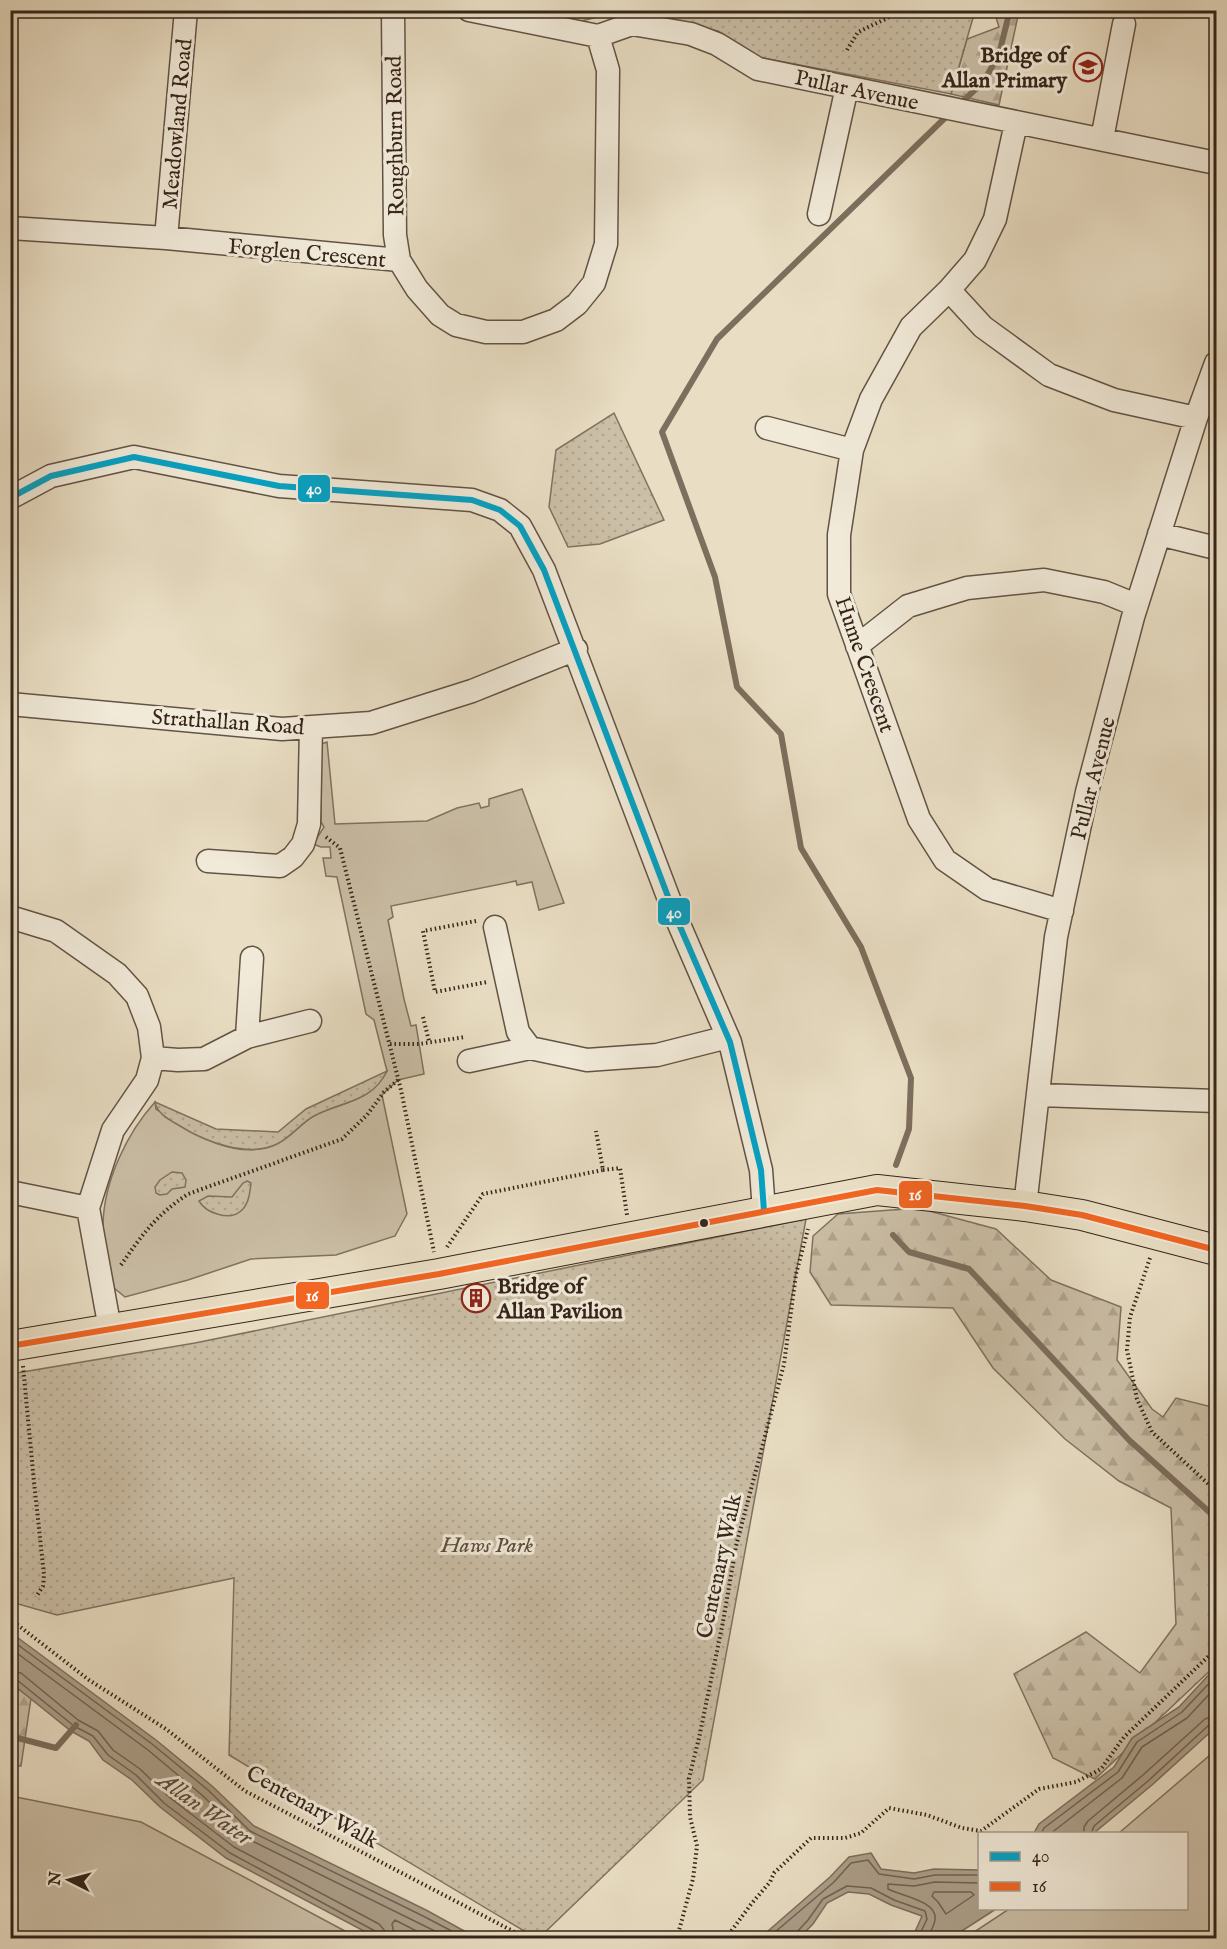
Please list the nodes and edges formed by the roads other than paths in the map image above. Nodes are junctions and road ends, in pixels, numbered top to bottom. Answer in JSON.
{"nodes":[{"id":1,"x":186,"y":10,"type":"edge"},
{"id":2,"x":393,"y":10,"type":"edge"},
{"id":3,"x":469,"y":10,"type":"edge"},
{"id":4,"x":1124,"y":24,"type":"dead end"},
{"id":5,"x":598,"y":36,"type":"junction"},
{"id":6,"x":847,"y":87,"type":"junction"},
{"id":7,"x":1016,"y":123,"type":"junction"},
{"id":8,"x":1102,"y":139,"type":"junction"},
{"id":9,"x":1216,"y":163,"type":"edge"},
{"id":10,"x":819,"y":214,"type":"dead end"},
{"id":11,"x":10,"y":228,"type":"edge"},
{"id":12,"x":166,"y":238,"type":"junction"},
{"id":13,"x":399,"y":260,"type":"junction"},
{"id":14,"x":949,"y":290,"type":"junction"},
{"id":15,"x":1216,"y":363,"type":"edge"},
{"id":16,"x":1196,"y":418,"type":"junction"},
{"id":17,"x":766,"y":429,"type":"dead end"},
{"id":18,"x":852,"y":450,"type":"junction"},
{"id":19,"x":10,"y":498,"type":"edge"},
{"id":20,"x":1159,"y":534,"type":"junction"},
{"id":21,"x":1216,"y":548,"type":"edge"},
{"id":22,"x":1136,"y":604,"type":"junction"},
{"id":23,"x":857,"y":646,"type":"junction"},
{"id":24,"x":576,"y":649,"type":"junction"},
{"id":25,"x":10,"y":704,"type":"edge"},
{"id":26,"x":311,"y":727,"type":"junction"},
{"id":27,"x":208,"y":861,"type":"dead end"},
{"id":28,"x":1062,"y":911,"type":"junction"},
{"id":29,"x":10,"y":917,"type":"edge"},
{"id":30,"x":490,"y":923,"type":"road end"},
{"id":31,"x":252,"y":958,"type":"dead end"},
{"id":32,"x":310,"y":1020,"type":"dead end"},
{"id":33,"x":247,"y":1037,"type":"junction"},
{"id":34,"x":728,"y":1037,"type":"junction"},
{"id":35,"x":530,"y":1048,"type":"junction"},
{"id":36,"x":153,"y":1058,"type":"junction"},
{"id":37,"x":469,"y":1061,"type":"dead end"},
{"id":38,"x":1039,"y":1095,"type":"junction"},
{"id":39,"x":1216,"y":1101,"type":"edge"},
{"id":40,"x":10,"y":1192,"type":"edge"},
{"id":41,"x":1025,"y":1206,"type":"junction"},
{"id":42,"x":88,"y":1208,"type":"junction"},
{"id":43,"x":764,"y":1211,"type":"junction"},
{"id":44,"x":1216,"y":1250,"type":"edge"},
{"id":45,"x":110,"y":1329,"type":"junction"},
{"id":46,"x":16,"y":1345,"type":"edge"}],
"edges":[{"from":1,"to":12,"type":"street","name":"Meadowland Road"},
{"from":2,"to":13,"type":"street","name":"Roughburn Road"},
{"from":3,"to":5,"type":"street","name":"Pullar Avenue"},
{"from":4,"to":8,"type":"street"},
{"from":5,"to":6,"type":"street","name":"Pullar Avenue"},
{"from":5,"to":13,"type":"street","name":"Forglen Crescent"},
{"from":6,"to":7,"type":"street","name":"Pullar Avenue"},
{"from":6,"to":10,"type":"street"},
{"from":7,"to":8,"type":"street","name":"Pullar Avenue"},
{"from":7,"to":14,"type":"street","name":"Hume Crescent"},
{"from":8,"to":9,"type":"street","name":"Pullar Avenue"},
{"from":11,"to":12,"type":"street","name":"Forglen Crescent"},
{"from":12,"to":13,"type":"street","name":"Forglen Crescent"},
{"from":14,"to":16,"type":"street"},
{"from":14,"to":18,"type":"street","name":"Hume Crescent"},
{"from":15,"to":16,"type":"street","name":"Pullar Avenue"},
{"from":16,"to":20,"type":"street","name":"Pullar Avenue"},
{"from":17,"to":18,"type":"street"},
{"from":18,"to":23,"type":"street","name":"Hume Crescent"},
{"from":19,"to":24,"type":"street"},
{"from":20,"to":21,"type":"street"},
{"from":20,"to":22,"type":"street","name":"Pullar Avenue"},
{"from":22,"to":23,"type":"street"},
{"from":22,"to":28,"type":"street","name":"Pullar Avenue"},
{"from":23,"to":28,"type":"street","name":"Hume Crescent"},
{"from":24,"to":26,"type":"street","name":"Strathallan Road"},
{"from":24,"to":34,"type":"street"},
{"from":25,"to":26,"type":"street","name":"Strathallan Road"},
{"from":26,"to":27,"type":"street"},
{"from":28,"to":38,"type":"street","name":"Pullar Avenue"},
{"from":29,"to":36,"type":"street"},
{"from":30,"to":35,"type":"street"},
{"from":31,"to":33,"type":"street"},
{"from":32,"to":33,"type":"street"},
{"from":33,"to":36,"type":"street"},
{"from":34,"to":35,"type":"street"},
{"from":34,"to":43,"type":"street"},
{"from":35,"to":37,"type":"street"},
{"from":36,"to":42,"type":"street"},
{"from":38,"to":39,"type":"street"},
{"from":38,"to":41,"type":"street","name":"Pullar Avenue"},
{"from":40,"to":42,"type":"street"},
{"from":41,"to":43,"type":"main road"},
{"from":41,"to":44,"type":"main road"},
{"from":42,"to":45,"type":"street"},
{"from":43,"to":45,"type":"main road"},
{"from":45,"to":46,"type":"main road"}]}
